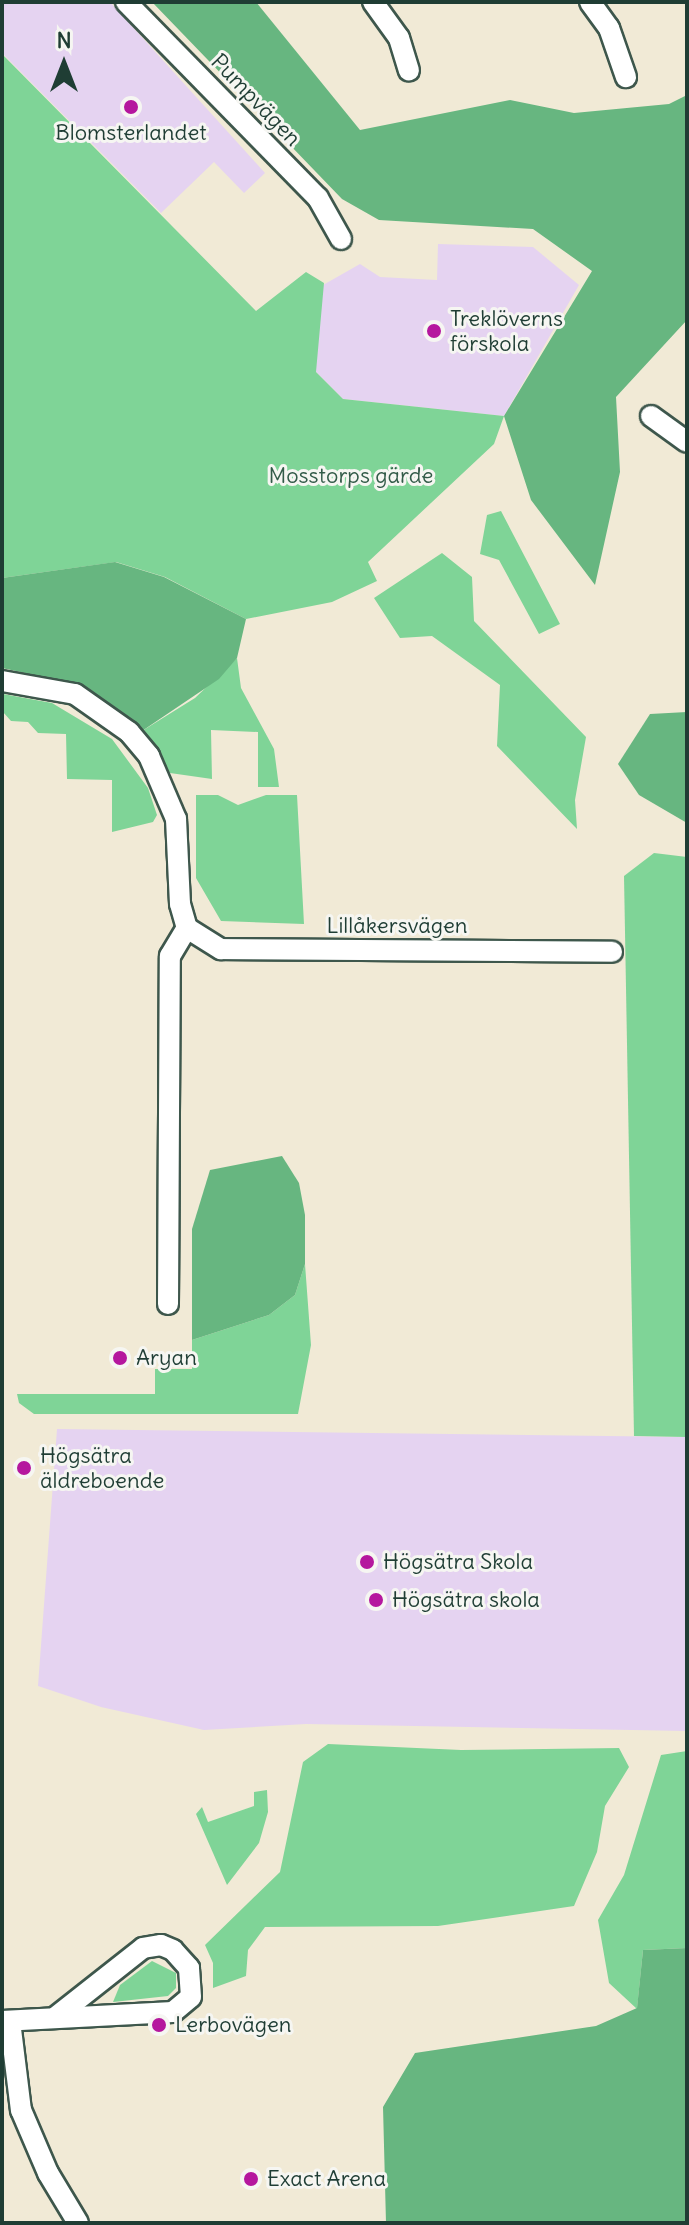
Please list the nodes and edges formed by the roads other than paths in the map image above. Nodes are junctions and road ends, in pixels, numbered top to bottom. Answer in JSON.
{"nodes":[{"id":1,"x":126,"y":2,"type":"edge"},
{"id":2,"x":373,"y":2,"type":"edge"},
{"id":3,"x":590,"y":2,"type":"edge"},
{"id":4,"x":409,"y":71,"type":"dead end"},
{"id":5,"x":626,"y":77,"type":"dead end"},
{"id":6,"x":341,"y":239,"type":"dead end"},
{"id":7,"x":651,"y":416,"type":"dead end"},
{"id":8,"x":687,"y":442,"type":"edge"},
{"id":9,"x":2,"y":681,"type":"edge"},
{"id":10,"x":187,"y":928,"type":"junction"},
{"id":11,"x":612,"y":952,"type":"dead end"},
{"id":12,"x":168,"y":1304,"type":"dead end"},
{"id":13,"x":57,"y":2016,"type":"junction"},
{"id":14,"x":6,"y":2021,"type":"edge"},
{"id":15,"x":78,"y":2223,"type":"edge"}],
"edges":[{"from":1,"to":6,"type":"street","name":"Pumpvägen"},
{"from":2,"to":4,"type":"street"},
{"from":3,"to":5,"type":"street"},
{"from":7,"to":8,"type":"street"},
{"from":9,"to":10,"type":"street"},
{"from":10,"to":11,"type":"street","name":"Lillåkersvägen"},
{"from":10,"to":12,"type":"street"},
{"from":13,"to":13,"type":"street"},
{"from":13,"to":14,"type":"street"},
{"from":14,"to":15,"type":"street"}]}
